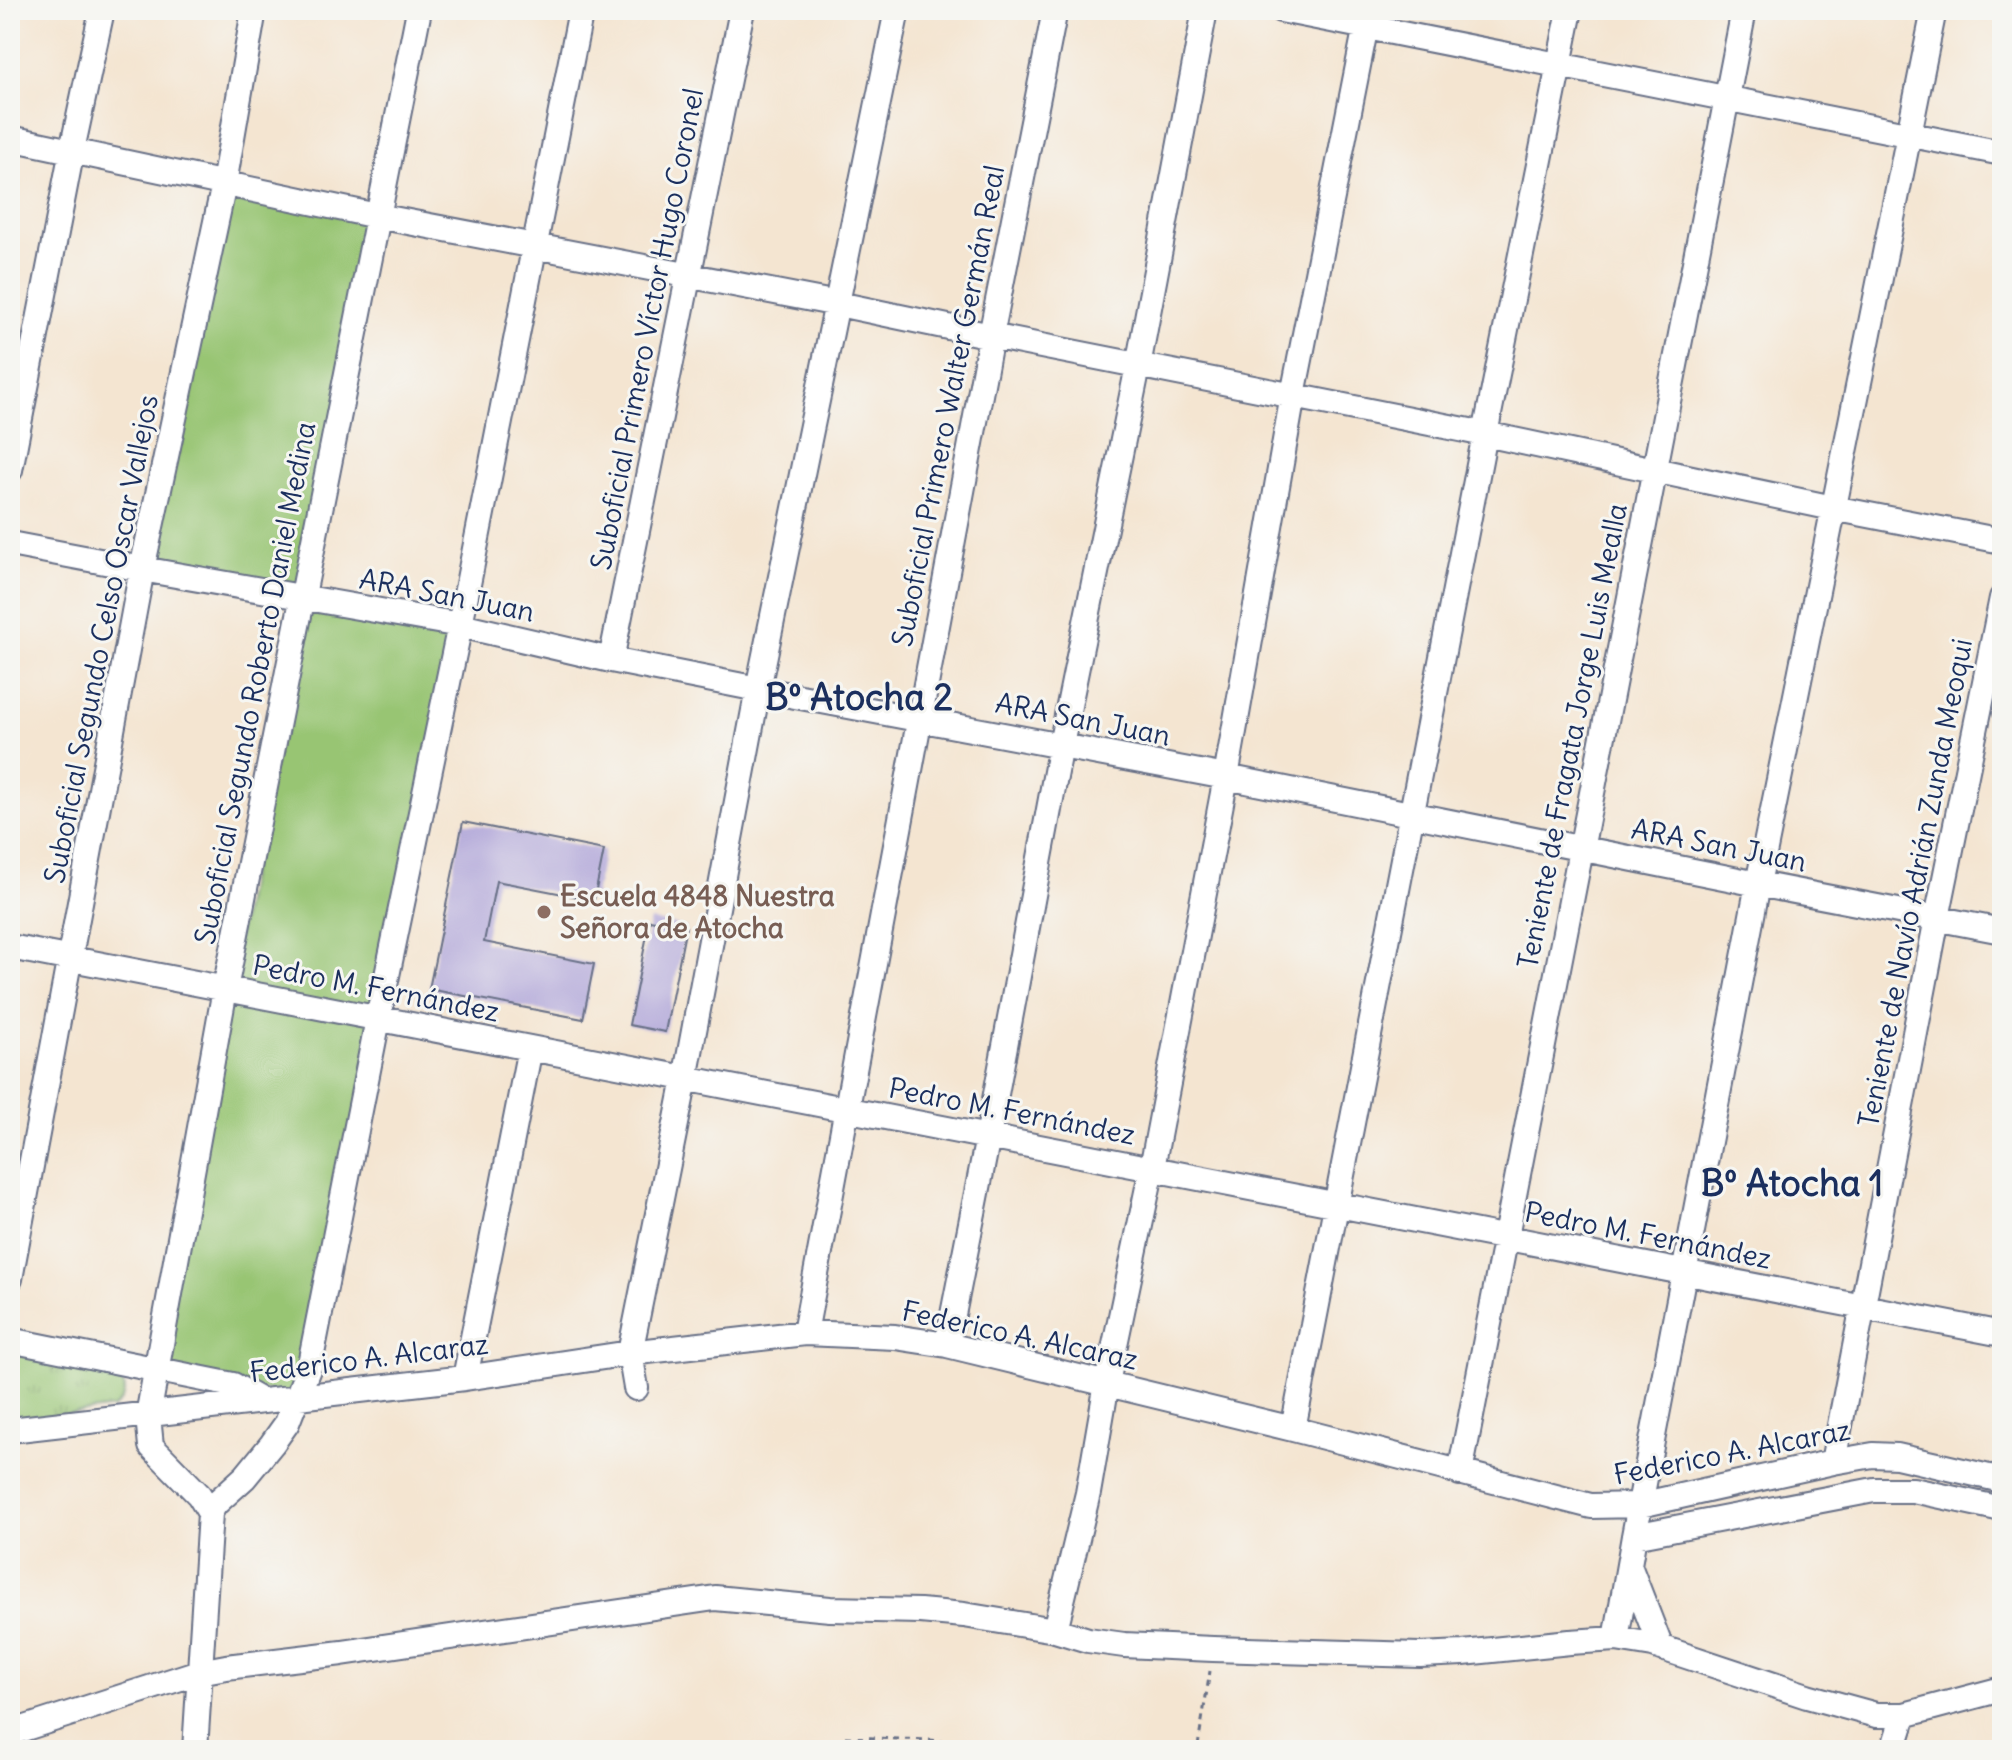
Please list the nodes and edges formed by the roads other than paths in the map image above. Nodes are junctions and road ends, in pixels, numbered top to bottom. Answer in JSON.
{"nodes":[{"id":1,"x":102,"y":10,"type":"edge"},
{"id":2,"x":254,"y":10,"type":"edge"},
{"id":3,"x":419,"y":10,"type":"edge"},
{"id":4,"x":581,"y":10,"type":"edge"},
{"id":5,"x":742,"y":10,"type":"edge"},
{"id":6,"x":897,"y":10,"type":"edge"},
{"id":7,"x":1055,"y":10,"type":"edge"},
{"id":8,"x":1205,"y":10,"type":"edge"},
{"id":9,"x":1281,"y":10,"type":"edge"},
{"id":10,"x":1570,"y":10,"type":"edge"},
{"id":11,"x":1744,"y":10,"type":"edge"},
{"id":12,"x":1934,"y":10,"type":"edge"},
{"id":13,"x":1368,"y":19,"type":"edge"},
{"id":14,"x":1560,"y":66,"type":"junction"},
{"id":15,"x":1727,"y":99,"type":"junction"},
{"id":16,"x":1910,"y":135,"type":"junction"},
{"id":17,"x":10,"y":138,"type":"edge"},
{"id":18,"x":72,"y":150,"type":"junction"},
{"id":19,"x":2002,"y":153,"type":"edge"},
{"id":20,"x":224,"y":184,"type":"junction"},
{"id":21,"x":377,"y":216,"type":"junction"},
{"id":22,"x":535,"y":245,"type":"junction"},
{"id":23,"x":690,"y":275,"type":"junction"},
{"id":24,"x":838,"y":304,"type":"junction"},
{"id":25,"x":991,"y":336,"type":"junction"},
{"id":26,"x":1138,"y":366,"type":"junction"},
{"id":27,"x":1293,"y":395,"type":"junction"},
{"id":28,"x":1485,"y":434,"type":"junction"},
{"id":29,"x":10,"y":470,"type":"edge"},
{"id":30,"x":1654,"y":470,"type":"junction"},
{"id":31,"x":1833,"y":508,"type":"junction"},
{"id":32,"x":2002,"y":541,"type":"edge"},
{"id":33,"x":10,"y":544,"type":"edge"},
{"id":34,"x":142,"y":569,"type":"junction"},
{"id":35,"x":303,"y":598,"type":"junction"},
{"id":36,"x":2002,"y":598,"type":"edge"},
{"id":37,"x":460,"y":625,"type":"junction"},
{"id":38,"x":611,"y":660,"type":"junction"},
{"id":39,"x":758,"y":689,"type":"junction"},
{"id":40,"x":919,"y":719,"type":"junction"},
{"id":41,"x":1061,"y":745,"type":"junction"},
{"id":42,"x":1226,"y":777,"type":"junction"},
{"id":43,"x":1411,"y":815,"type":"junction"},
{"id":44,"x":1581,"y":848,"type":"junction"},
{"id":45,"x":1758,"y":884,"type":"junction"},
{"id":46,"x":1937,"y":918,"type":"junction"},
{"id":47,"x":2002,"y":931,"type":"edge"},
{"id":48,"x":10,"y":947,"type":"edge"},
{"id":49,"x":69,"y":959,"type":"junction"},
{"id":50,"x":225,"y":989,"type":"junction"},
{"id":51,"x":378,"y":1019,"type":"junction"},
{"id":52,"x":530,"y":1048,"type":"junction"},
{"id":53,"x":685,"y":1079,"type":"junction"},
{"id":54,"x":846,"y":1109,"type":"junction"},
{"id":55,"x":988,"y":1137,"type":"junction"},
{"id":56,"x":1152,"y":1168,"type":"junction"},
{"id":57,"x":1336,"y":1205,"type":"junction"},
{"id":58,"x":1505,"y":1238,"type":"junction"},
{"id":59,"x":1684,"y":1272,"type":"junction"},
{"id":60,"x":10,"y":1279,"type":"edge"},
{"id":61,"x":1864,"y":1307,"type":"junction"},
{"id":62,"x":805,"y":1333,"type":"junction"},
{"id":63,"x":2002,"y":1334,"type":"edge"},
{"id":64,"x":10,"y":1340,"type":"edge"},
{"id":65,"x":947,"y":1345,"type":"junction"},
{"id":66,"x":630,"y":1353,"type":"junction"},
{"id":67,"x":156,"y":1368,"type":"junction"},
{"id":68,"x":465,"y":1378,"type":"junction"},
{"id":69,"x":1107,"y":1383,"type":"junction"},
{"id":70,"x":636,"y":1388,"type":"dead end"},
{"id":71,"x":296,"y":1397,"type":"junction"},
{"id":72,"x":261,"y":1401,"type":"junction"},
{"id":73,"x":148,"y":1416,"type":"junction"},
{"id":74,"x":1293,"y":1429,"type":"junction"},
{"id":75,"x":10,"y":1430,"type":"edge"},
{"id":76,"x":1833,"y":1462,"type":"junction"},
{"id":77,"x":1460,"y":1473,"type":"junction"},
{"id":78,"x":2002,"y":1480,"type":"edge"},
{"id":79,"x":2000,"y":1502,"type":"edge"},
{"id":80,"x":1640,"y":1505,"type":"junction"},
{"id":81,"x":210,"y":1513,"type":"junction"},
{"id":82,"x":1634,"y":1536,"type":"junction"},
{"id":83,"x":1629,"y":1567,"type":"junction"},
{"id":84,"x":1055,"y":1630,"type":"junction"},
{"id":85,"x":1616,"y":1639,"type":"junction"},
{"id":86,"x":1661,"y":1648,"type":"junction"},
{"id":87,"x":199,"y":1672,"type":"junction"},
{"id":88,"x":2002,"y":1689,"type":"edge"},
{"id":89,"x":1904,"y":1715,"type":"junction"},
{"id":90,"x":10,"y":1733,"type":"edge"},
{"id":91,"x":195,"y":1750,"type":"edge"},
{"id":92,"x":1893,"y":1750,"type":"edge"}],
"edges":[{"from":1,"to":18,"type":"street"},
{"from":2,"to":20,"type":"street","name":"Suboficial Segundo Celso Oscar Vallejos"},
{"from":3,"to":21,"type":"street","name":"Suboficial Segundo Roberto Daniel Medina"},
{"from":4,"to":22,"type":"street"},
{"from":5,"to":23,"type":"street","name":"Suboficial Primero Víctor Hugo Coronel"},
{"from":6,"to":24,"type":"street"},
{"from":7,"to":25,"type":"street","name":"Suboficial Primero Walter Germán Real"},
{"from":8,"to":26,"type":"street"},
{"from":9,"to":13,"type":"street"},
{"from":10,"to":14,"type":"street"},
{"from":11,"to":15,"type":"street","name":"Teniente de Fragata Jorge Luis Mealla"},
{"from":12,"to":16,"type":"street"},
{"from":13,"to":14,"type":"street"},
{"from":13,"to":27,"type":"street"},
{"from":14,"to":15,"type":"street"},
{"from":14,"to":28,"type":"street"},
{"from":15,"to":16,"type":"street"},
{"from":15,"to":30,"type":"street","name":"Teniente de Fragata Jorge Luis Mealla"},
{"from":16,"to":19,"type":"street"},
{"from":16,"to":31,"type":"street"},
{"from":17,"to":18,"type":"street"},
{"from":18,"to":20,"type":"street"},
{"from":18,"to":29,"type":"street"},
{"from":20,"to":21,"type":"street"},
{"from":20,"to":34,"type":"street","name":"Suboficial Segundo Celso Oscar Vallejos"},
{"from":21,"to":22,"type":"street"},
{"from":21,"to":35,"type":"street","name":"Suboficial Segundo Roberto Daniel Medina"},
{"from":22,"to":23,"type":"street"},
{"from":22,"to":37,"type":"street"},
{"from":23,"to":24,"type":"street"},
{"from":23,"to":38,"type":"street","name":"Suboficial Primero Víctor Hugo Coronel"},
{"from":24,"to":25,"type":"street"},
{"from":24,"to":39,"type":"street"},
{"from":25,"to":26,"type":"street"},
{"from":25,"to":40,"type":"street","name":"Suboficial Primero Walter Germán Real"},
{"from":26,"to":27,"type":"street"},
{"from":26,"to":41,"type":"street"},
{"from":27,"to":28,"type":"street"},
{"from":27,"to":42,"type":"street"},
{"from":28,"to":30,"type":"street"},
{"from":28,"to":43,"type":"street"},
{"from":30,"to":31,"type":"street"},
{"from":30,"to":44,"type":"street","name":"Teniente de Fragata Jorge Luis Mealla"},
{"from":31,"to":32,"type":"street"},
{"from":31,"to":45,"type":"street"},
{"from":33,"to":34,"type":"street","name":"ARA San Juan"},
{"from":34,"to":35,"type":"street","name":"ARA San Juan"},
{"from":34,"to":49,"type":"street","name":"Suboficial Segundo Celso Oscar Vallejos"},
{"from":35,"to":37,"type":"street","name":"ARA San Juan"},
{"from":35,"to":50,"type":"street","name":"Suboficial Segundo Roberto Daniel Medina"},
{"from":36,"to":46,"type":"street","name":"Teniente de Navío Adrián Zunda Meoqui"},
{"from":37,"to":38,"type":"street","name":"ARA San Juan"},
{"from":37,"to":51,"type":"street"},
{"from":38,"to":39,"type":"street","name":"ARA San Juan"},
{"from":39,"to":40,"type":"street","name":"ARA San Juan"},
{"from":39,"to":53,"type":"street"},
{"from":40,"to":41,"type":"street","name":"ARA San Juan"},
{"from":40,"to":54,"type":"street","name":"Suboficial Primero Walter Germán Real"},
{"from":41,"to":42,"type":"street","name":"ARA San Juan"},
{"from":41,"to":55,"type":"street"},
{"from":42,"to":43,"type":"street","name":"ARA San Juan"},
{"from":42,"to":56,"type":"street"},
{"from":43,"to":44,"type":"street","name":"ARA San Juan"},
{"from":43,"to":57,"type":"street"},
{"from":44,"to":45,"type":"street","name":"ARA San Juan"},
{"from":44,"to":58,"type":"street","name":"Teniente de Fragata Jorge Luis Mealla"},
{"from":45,"to":46,"type":"street","name":"ARA San Juan"},
{"from":45,"to":59,"type":"street"},
{"from":46,"to":47,"type":"street","name":"ARA San Juan"},
{"from":46,"to":61,"type":"street","name":"Teniente de Navío Adrián Zunda Meoqui"},
{"from":48,"to":49,"type":"street","name":"Pedro M. Fernández"},
{"from":49,"to":50,"type":"street","name":"Pedro M. Fernández"},
{"from":49,"to":60,"type":"street","name":"Suboficial Segundo Celso Oscar Vallejos"},
{"from":50,"to":51,"type":"street","name":"Pedro M. Fernández"},
{"from":50,"to":67,"type":"street","name":"Suboficial Segundo Roberto Daniel Medina"},
{"from":51,"to":52,"type":"street","name":"Pedro M. Fernández"},
{"from":51,"to":71,"type":"street"},
{"from":52,"to":53,"type":"street","name":"Pedro M. Fernández"},
{"from":52,"to":68,"type":"street"},
{"from":53,"to":54,"type":"street","name":"Pedro M. Fernández"},
{"from":53,"to":66,"type":"street"},
{"from":54,"to":55,"type":"street","name":"Pedro M. Fernández"},
{"from":54,"to":62,"type":"street","name":"Suboficial Primero Walter Germán Real"},
{"from":55,"to":56,"type":"street","name":"Pedro M. Fernández"},
{"from":55,"to":65,"type":"street"},
{"from":56,"to":57,"type":"street","name":"Pedro M. Fernández"},
{"from":56,"to":69,"type":"street"},
{"from":57,"to":58,"type":"street","name":"Pedro M. Fernández"},
{"from":57,"to":74,"type":"street"},
{"from":58,"to":59,"type":"street","name":"Pedro M. Fernández"},
{"from":58,"to":77,"type":"street","name":"Teniente de Fragata Jorge Luis Mealla"},
{"from":59,"to":61,"type":"street","name":"Pedro M. Fernández"},
{"from":59,"to":80,"type":"street"},
{"from":61,"to":63,"type":"street","name":"Pedro M. Fernández"},
{"from":61,"to":76,"type":"street","name":"Teniente de Navío Adrián Zunda Meoqui"},
{"from":62,"to":65,"type":"street","name":"Federico A. Alcaraz"},
{"from":62,"to":66,"type":"street","name":"Federico A. Alcaraz"},
{"from":64,"to":67,"type":"street"},
{"from":65,"to":69,"type":"street","name":"Federico A. Alcaraz"},
{"from":66,"to":68,"type":"street","name":"Federico A. Alcaraz"},
{"from":66,"to":70,"type":"street"},
{"from":67,"to":72,"type":"street"},
{"from":67,"to":73,"type":"street","name":"Suboficial Segundo Roberto Daniel Medina"},
{"from":68,"to":71,"type":"street","name":"Federico A. Alcaraz"},
{"from":69,"to":74,"type":"street","name":"Federico A. Alcaraz"},
{"from":69,"to":84,"type":"street"},
{"from":71,"to":72,"type":"street","name":"Federico A. Alcaraz"},
{"from":71,"to":81,"type":"street"},
{"from":72,"to":73,"type":"street","name":"Federico A. Alcaraz"},
{"from":73,"to":75,"type":"street","name":"Federico A. Alcaraz"},
{"from":73,"to":81,"type":"street"},
{"from":74,"to":77,"type":"street","name":"Federico A. Alcaraz"},
{"from":76,"to":78,"type":"street","name":"Federico A. Alcaraz"},
{"from":76,"to":80,"type":"street","name":"Federico A. Alcaraz"},
{"from":77,"to":80,"type":"street","name":"Federico A. Alcaraz"},
{"from":79,"to":82,"type":"street"},
{"from":80,"to":82,"type":"street"},
{"from":81,"to":87,"type":"street"},
{"from":82,"to":83,"type":"street"},
{"from":83,"to":85,"type":"street"},
{"from":83,"to":86,"type":"street"},
{"from":84,"to":85,"type":"street"},
{"from":84,"to":87,"type":"street"},
{"from":85,"to":86,"type":"street"},
{"from":86,"to":89,"type":"street"},
{"from":87,"to":90,"type":"street"},
{"from":87,"to":91,"type":"street"},
{"from":88,"to":89,"type":"street"},
{"from":89,"to":92,"type":"street"}]}
